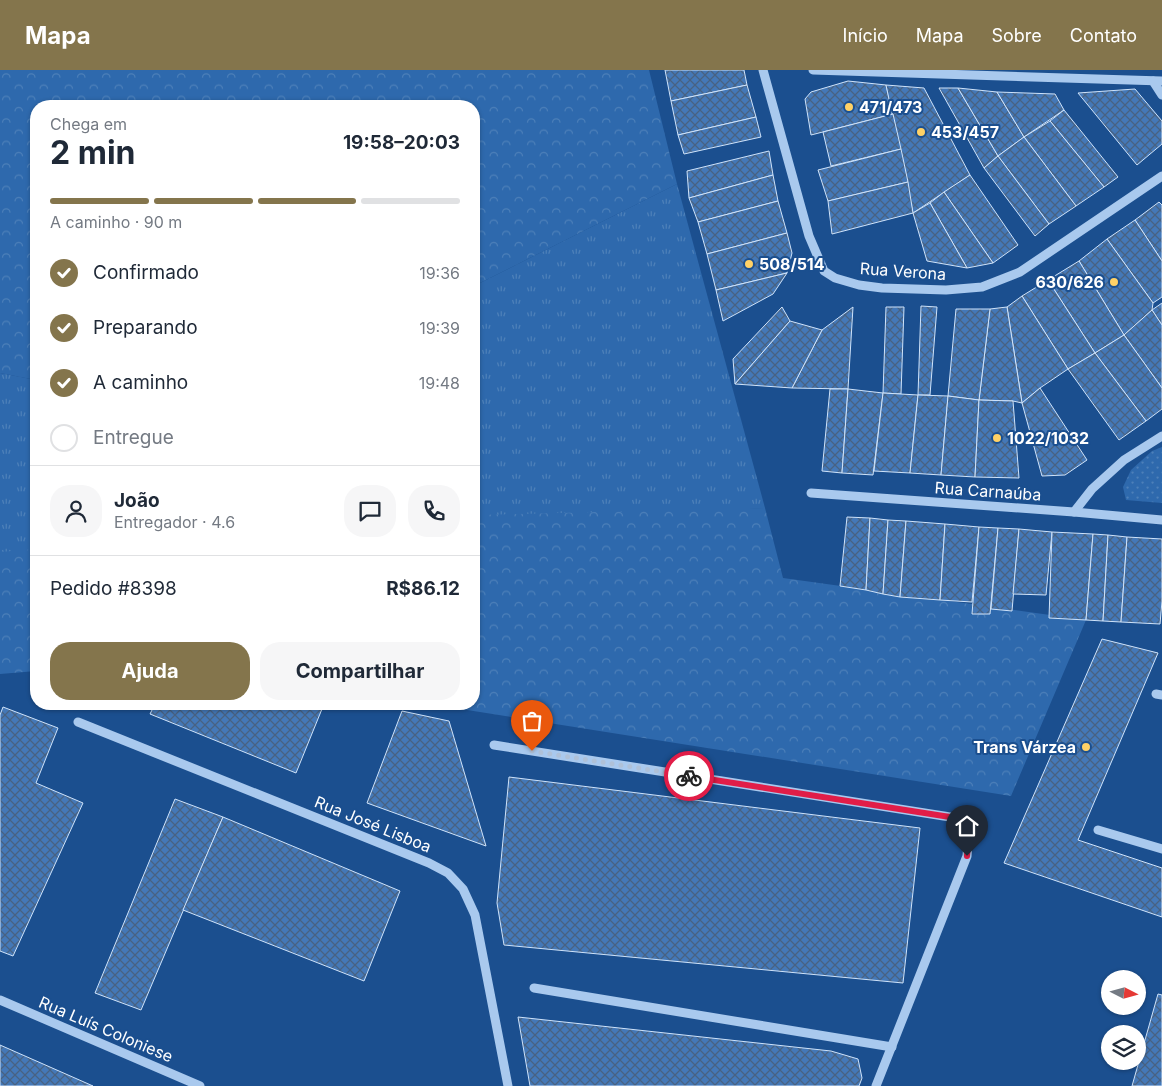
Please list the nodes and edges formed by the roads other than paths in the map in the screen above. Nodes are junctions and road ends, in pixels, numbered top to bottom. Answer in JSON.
{"nodes":[{"id":1,"x":763,"y":70,"type":"edge"},
{"id":2,"x":813,"y":70,"type":"edge"},
{"id":3,"x":1158,"y":81,"type":"edge"},
{"id":4,"x":1162,"y":95,"type":"edge"},
{"id":5,"x":1162,"y":176,"type":"edge"},
{"id":6,"x":1162,"y":436,"type":"edge"},
{"id":7,"x":811,"y":493,"type":"dead end"},
{"id":8,"x":1074,"y":512,"type":"junction"},
{"id":9,"x":1162,"y":520,"type":"edge"},
{"id":10,"x":78,"y":722,"type":"dead end"},
{"id":11,"x":494,"y":745,"type":"dead end"},
{"id":12,"x":1098,"y":830,"type":"dead end"},
{"id":13,"x":1162,"y":850,"type":"edge"},
{"id":14,"x":534,"y":988,"type":"dead end"},
{"id":15,"x":0,"y":1000,"type":"edge"},
{"id":16,"x":892,"y":1047,"type":"junction"},
{"id":17,"x":200,"y":1086,"type":"edge"},
{"id":18,"x":508,"y":1086,"type":"edge"},
{"id":19,"x":876,"y":1086,"type":"edge"}],
"edges":[{"from":1,"to":5,"type":"street","name":"Rua Verona"},
{"from":2,"to":3,"type":"street"},
{"from":3,"to":4,"type":"street"},
{"from":6,"to":8,"type":"street"},
{"from":7,"to":8,"type":"street","name":"Rua Carnaúba"},
{"from":8,"to":9,"type":"street","name":"Rua Carnaúba"},
{"from":10,"to":18,"type":"street","name":"Rua José Lisboa"},
{"from":11,"to":16,"type":"street"},
{"from":12,"to":13,"type":"street"},
{"from":14,"to":16,"type":"street"},
{"from":15,"to":17,"type":"street","name":"Rua Luís Coloniese"},
{"from":16,"to":19,"type":"street"}]}
